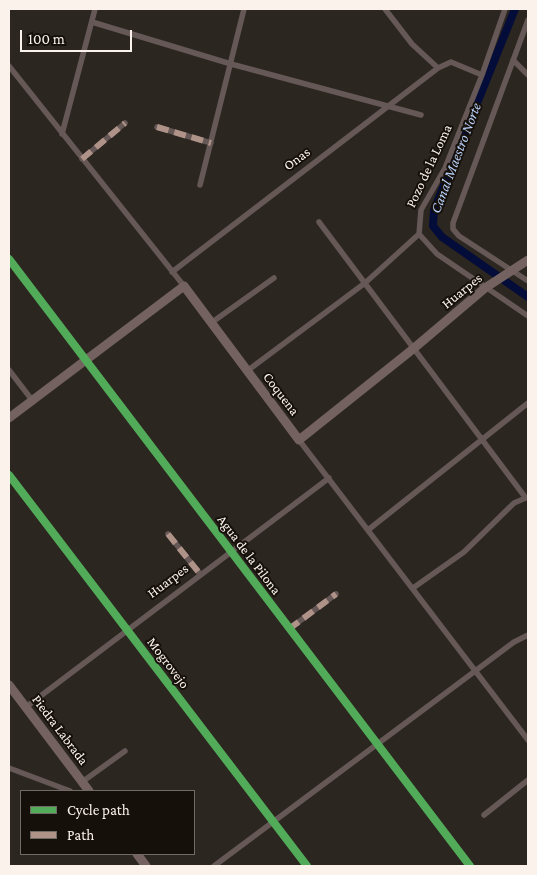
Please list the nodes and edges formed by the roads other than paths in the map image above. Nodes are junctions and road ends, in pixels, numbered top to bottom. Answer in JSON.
{"nodes":[{"id":1,"x":95,"y":9,"type":"edge"},
{"id":2,"x":244,"y":9,"type":"edge"},
{"id":3,"x":385,"y":9,"type":"edge"},
{"id":4,"x":505,"y":9,"type":"edge"},
{"id":5,"x":528,"y":20,"type":"edge"},
{"id":6,"x":92,"y":22,"type":"junction"},
{"id":7,"x":512,"y":60,"type":"junction"},
{"id":8,"x":231,"y":64,"type":"junction"},
{"id":9,"x":9,"y":66,"type":"edge"},
{"id":10,"x":438,"y":68,"type":"junction"},
{"id":11,"x":482,"y":75,"type":"junction"},
{"id":12,"x":528,"y":75,"type":"edge"},
{"id":13,"x":388,"y":106,"type":"junction"},
{"id":14,"x":421,"y":115,"type":"dead end"},
{"id":15,"x":125,"y":123,"type":"dead end"},
{"id":16,"x":157,"y":127,"type":"dead end"},
{"id":17,"x":62,"y":134,"type":"junction"},
{"id":18,"x":211,"y":143,"type":"junction"},
{"id":19,"x":82,"y":159,"type":"junction"},
{"id":20,"x":200,"y":185,"type":"dead end"},
{"id":21,"x":319,"y":222,"type":"dead end"},
{"id":22,"x":419,"y":234,"type":"junction"},
{"id":23,"x":9,"y":259,"type":"edge"},
{"id":24,"x":528,"y":260,"type":"edge"},
{"id":25,"x":172,"y":272,"type":"junction"},
{"id":26,"x":513,"y":272,"type":"junction"},
{"id":27,"x":274,"y":278,"type":"dead end"},
{"id":28,"x":528,"y":281,"type":"edge"},
{"id":29,"x":365,"y":283,"type":"junction"},
{"id":30,"x":184,"y":286,"type":"junction"},
{"id":31,"x":485,"y":288,"type":"junction"},
{"id":32,"x":528,"y":316,"type":"edge"},
{"id":33,"x":211,"y":323,"type":"junction"},
{"id":34,"x":414,"y":349,"type":"junction"},
{"id":35,"x":85,"y":360,"type":"junction"},
{"id":36,"x":9,"y":370,"type":"edge"},
{"id":37,"x":247,"y":371,"type":"junction"},
{"id":38,"x":32,"y":400,"type":"junction"},
{"id":39,"x":528,"y":403,"type":"edge"},
{"id":40,"x":9,"y":418,"type":"edge"},
{"id":41,"x":299,"y":440,"type":"junction"},
{"id":42,"x":482,"y":440,"type":"junction"},
{"id":43,"x":9,"y":475,"type":"edge"},
{"id":44,"x":328,"y":478,"type":"junction"},
{"id":45,"x":527,"y":497,"type":"edge"},
{"id":46,"x":368,"y":530,"type":"junction"},
{"id":47,"x":168,"y":534,"type":"dead end"},
{"id":48,"x":230,"y":551,"type":"junction"},
{"id":49,"x":200,"y":574,"type":"junction"},
{"id":50,"x":413,"y":588,"type":"junction"},
{"id":51,"x":336,"y":594,"type":"dead end"},
{"id":52,"x":289,"y":629,"type":"junction"},
{"id":53,"x":127,"y":630,"type":"junction"},
{"id":54,"x":528,"y":635,"type":"edge"},
{"id":55,"x":476,"y":670,"type":"junction"},
{"id":56,"x":9,"y":684,"type":"edge"},
{"id":57,"x":26,"y":707,"type":"junction"},
{"id":58,"x":528,"y":740,"type":"edge"},
{"id":59,"x":377,"y":745,"type":"junction"},
{"id":60,"x":125,"y":751,"type":"dead end"},
{"id":61,"x":9,"y":768,"type":"edge"},
{"id":62,"x":528,"y":780,"type":"edge"},
{"id":63,"x":82,"y":782,"type":"junction"},
{"id":64,"x":67,"y":790,"type":"edge"},
{"id":65,"x":88,"y":790,"type":"edge"},
{"id":66,"x":484,"y":815,"type":"dead end"},
{"id":67,"x":273,"y":822,"type":"junction"},
{"id":68,"x":138,"y":855,"type":"edge"},
{"id":69,"x":146,"y":866,"type":"edge"},
{"id":70,"x":214,"y":866,"type":"edge"},
{"id":71,"x":307,"y":866,"type":"edge"},
{"id":72,"x":470,"y":866,"type":"edge"}],
"edges":[{"from":1,"to":6,"type":"street"},
{"from":2,"to":8,"type":"street"},
{"from":3,"to":10,"type":"street"},
{"from":4,"to":11,"type":"street","name":"Pozo de la Loma"},
{"from":5,"to":7,"type":"street"},
{"from":6,"to":8,"type":"street"},
{"from":6,"to":17,"type":"street"},
{"from":7,"to":12,"type":"street"},
{"from":7,"to":26,"type":"street"},
{"from":8,"to":13,"type":"street"},
{"from":8,"to":18,"type":"street"},
{"from":9,"to":17,"type":"street","name":"Coquena"},
{"from":10,"to":11,"type":"street"},
{"from":10,"to":13,"type":"street","name":"Onas"},
{"from":11,"to":22,"type":"street","name":"Pozo de la Loma"},
{"from":13,"to":14,"type":"street"},
{"from":13,"to":25,"type":"street","name":"Onas"},
{"from":15,"to":19,"type":"street"},
{"from":16,"to":18,"type":"street"},
{"from":17,"to":19,"type":"street","name":"Coquena"},
{"from":18,"to":20,"type":"street"},
{"from":19,"to":25,"type":"street","name":"Coquena"},
{"from":21,"to":29,"type":"street"},
{"from":22,"to":29,"type":"street"},
{"from":22,"to":31,"type":"street"},
{"from":23,"to":35,"type":"street","name":"Agua de la Pilona"},
{"from":24,"to":26,"type":"main road","name":"Huarpes"},
{"from":25,"to":30,"type":"street","name":"Coquena"},
{"from":26,"to":28,"type":"street"},
{"from":26,"to":31,"type":"main road","name":"Huarpes"},
{"from":27,"to":33,"type":"street"},
{"from":29,"to":34,"type":"street"},
{"from":29,"to":37,"type":"street"},
{"from":30,"to":33,"type":"main road","name":"Coquena"},
{"from":30,"to":35,"type":"main road"},
{"from":31,"to":32,"type":"street"},
{"from":31,"to":34,"type":"main road","name":"Huarpes"},
{"from":33,"to":37,"type":"main road","name":"Coquena"},
{"from":34,"to":41,"type":"main road","name":"Huarpes"},
{"from":34,"to":42,"type":"street"},
{"from":35,"to":38,"type":"main road"},
{"from":35,"to":48,"type":"street","name":"Agua de la Pilona"},
{"from":36,"to":38,"type":"street"},
{"from":37,"to":41,"type":"main road","name":"Coquena"},
{"from":38,"to":40,"type":"main road"},
{"from":39,"to":42,"type":"street"},
{"from":41,"to":44,"type":"street","name":"Coquena"},
{"from":42,"to":45,"type":"street"},
{"from":42,"to":46,"type":"street"},
{"from":43,"to":53,"type":"street","name":"Mogrovejo"},
{"from":44,"to":46,"type":"street","name":"Coquena"},
{"from":44,"to":48,"type":"street","name":"Huarpes"},
{"from":45,"to":50,"type":"street"},
{"from":46,"to":50,"type":"street","name":"Coquena"},
{"from":47,"to":49,"type":"street"},
{"from":48,"to":49,"type":"street","name":"Huarpes"},
{"from":48,"to":52,"type":"street","name":"Agua de la Pilona"},
{"from":49,"to":53,"type":"street","name":"Huarpes"},
{"from":50,"to":55,"type":"street","name":"Coquena"},
{"from":51,"to":52,"type":"street"},
{"from":52,"to":59,"type":"street","name":"Agua de la Pilona"},
{"from":53,"to":57,"type":"street","name":"Huarpes"},
{"from":53,"to":67,"type":"street","name":"Mogrovejo"},
{"from":54,"to":55,"type":"street"},
{"from":55,"to":58,"type":"street","name":"Coquena"},
{"from":55,"to":59,"type":"street"},
{"from":56,"to":57,"type":"main road","name":"Piedra Labrada"},
{"from":57,"to":63,"type":"main road","name":"Piedra Labrada"},
{"from":59,"to":67,"type":"street"},
{"from":59,"to":72,"type":"street","name":"Agua de la Pilona"},
{"from":60,"to":63,"type":"street"},
{"from":61,"to":64,"type":"street"},
{"from":62,"to":66,"type":"street"},
{"from":63,"to":65,"type":"main road","name":"Piedra Labrada"},
{"from":67,"to":70,"type":"street"},
{"from":67,"to":71,"type":"street","name":"Mogrovejo"},
{"from":68,"to":69,"type":"main road"}]}
